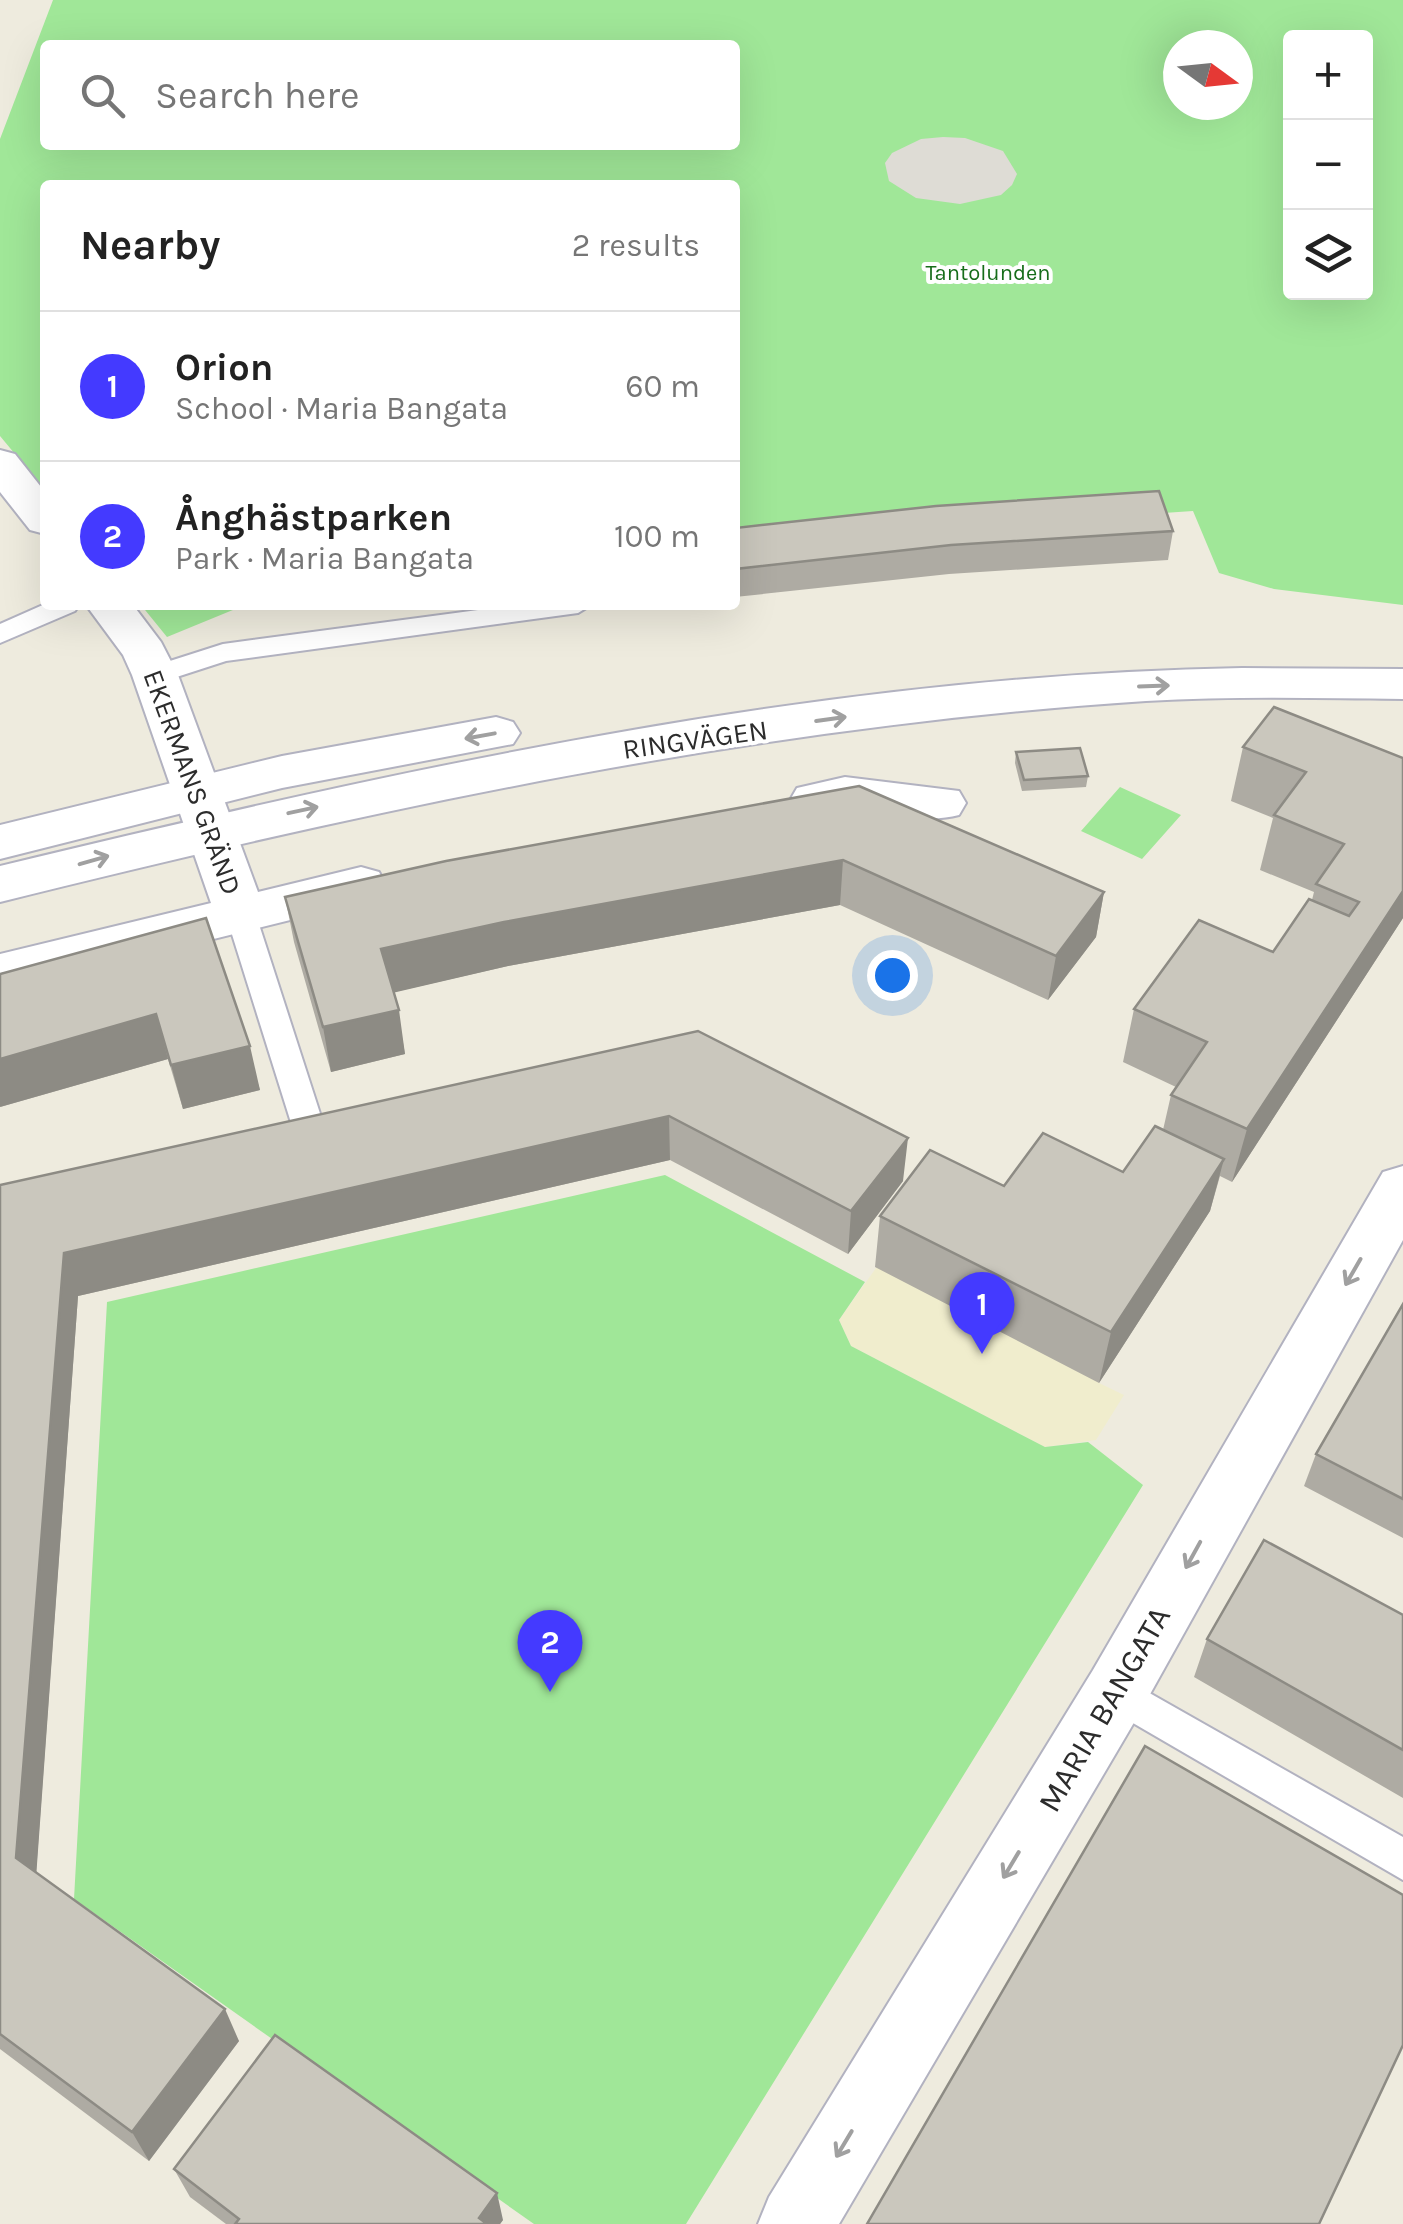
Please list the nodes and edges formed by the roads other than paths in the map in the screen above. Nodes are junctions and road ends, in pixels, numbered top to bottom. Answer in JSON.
{"nodes":[{"id":1,"x":0,"y":463,"type":"edge"},
{"id":2,"x":40,"y":515,"type":"edge"},
{"id":3,"x":55,"y":610,"type":"edge"},
{"id":4,"x":113,"y":610,"type":"edge"},
{"id":5,"x":541,"y":610,"type":"edge"},
{"id":6,"x":0,"y":634,"type":"edge"},
{"id":7,"x":1403,"y":650,"type":"edge"},
{"id":8,"x":1330,"y":666,"type":"junction"},
{"id":9,"x":156,"y":675,"type":"junction"},
{"id":10,"x":1403,"y":684,"type":"edge"},
{"id":11,"x":942,"y":804,"type":"dead end"},
{"id":12,"x":767,"y":808,"type":"edge"},
{"id":13,"x":201,"y":812,"type":"junction"},
{"id":14,"x":0,"y":842,"type":"edge"},
{"id":15,"x":404,"y":876,"type":"edge"},
{"id":16,"x":0,"y":884,"type":"edge"},
{"id":17,"x":240,"y":912,"type":"junction"},
{"id":18,"x":0,"y":973,"type":"edge"},
{"id":19,"x":308,"y":1128,"type":"edge"},
{"id":20,"x":1403,"y":1188,"type":"edge"},
{"id":21,"x":1116,"y":1692,"type":"junction"},
{"id":22,"x":1403,"y":1860,"type":"edge"},
{"id":23,"x":796,"y":2224,"type":"edge"}],
"edges":[{"from":1,"to":2,"type":"street"},
{"from":3,"to":6,"type":"lane"},
{"from":4,"to":9,"type":"street","name":"EKERMANS GRÄND"},
{"from":5,"to":9,"type":"lane"},
{"from":7,"to":8,"type":"street","name":"RINGVÄGEN"},
{"from":8,"to":10,"type":"street","name":"RINGVÄGEN"},
{"from":8,"to":13,"type":"street","name":"RINGVÄGEN"},
{"from":9,"to":13,"type":"street","name":"EKERMANS GRÄND"},
{"from":11,"to":12,"type":"street"},
{"from":13,"to":14,"type":"street","name":"RINGVÄGEN"},
{"from":16,"to":13,"type":"street","name":"RINGVÄGEN","one_way":true},
{"from":13,"to":17,"type":"street","name":"EKERMANS GRÄND"},
{"from":15,"to":17,"type":"street"},
{"from":17,"to":18,"type":"street"},
{"from":17,"to":19,"type":"lane"},
{"from":20,"to":21,"type":"street","name":"MARIA BANGATA","one_way":true},
{"from":21,"to":22,"type":"lane"},
{"from":21,"to":23,"type":"street","name":"MARIA BANGATA","one_way":true}]}
